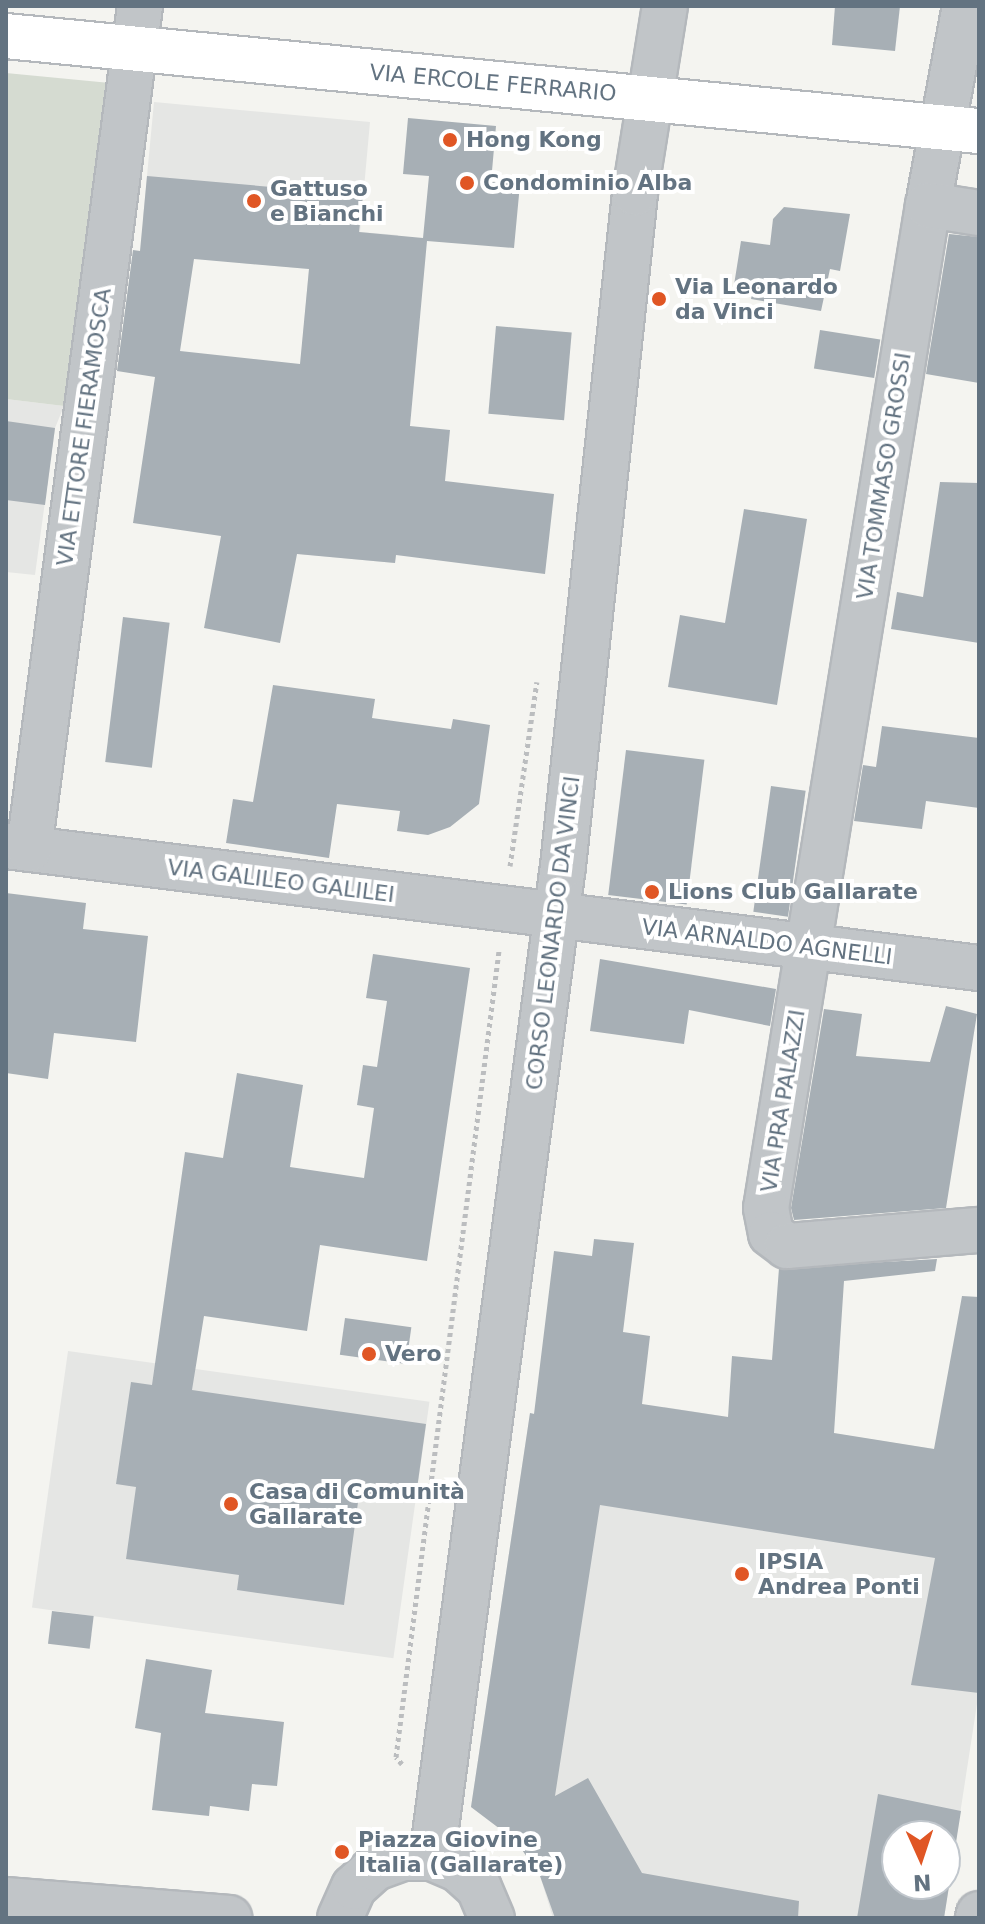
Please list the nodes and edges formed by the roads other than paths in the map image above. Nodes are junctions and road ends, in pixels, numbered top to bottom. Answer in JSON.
{"nodes":[{"id":1,"x":140,"y":6,"type":"edge"},
{"id":2,"x":665,"y":6,"type":"edge"},
{"id":3,"x":965,"y":6,"type":"edge"},
{"id":4,"x":6,"y":36,"type":"edge"},
{"id":5,"x":134,"y":48,"type":"junction"},
{"id":6,"x":650,"y":98,"type":"junction"},
{"id":7,"x":960,"y":129,"type":"edge"},
{"id":8,"x":928,"y":205,"type":"junction"},
{"id":9,"x":979,"y":213,"type":"edge"},
{"id":10,"x":17,"y":847,"type":"edge"},
{"id":11,"x":556,"y":915,"type":"junction"},
{"id":12,"x":809,"y":947,"type":"junction"},
{"id":13,"x":979,"y":968,"type":"edge"},
{"id":14,"x":979,"y":1230,"type":"edge"},
{"id":15,"x":432,"y":1858,"type":"junction"},
{"id":16,"x":6,"y":1900,"type":"edge"},
{"id":17,"x":229,"y":1918,"type":"edge"},
{"id":18,"x":340,"y":1918,"type":"edge"},
{"id":19,"x":492,"y":1918,"type":"edge"}],
"edges":[{"from":1,"to":5,"type":"street","name":"VIA ETTORE FIERAMOSCA"},
{"from":2,"to":6,"type":"street","name":"CORSO LEONARDO DA VINCI"},
{"from":3,"to":7,"type":"street","name":"VIA TOMMASO GROSSI"},
{"from":4,"to":5,"type":"main road","name":"VIA ERCOLE FERRARIO"},
{"from":5,"to":6,"type":"main road","name":"VIA ERCOLE FERRARIO"},
{"from":5,"to":10,"type":"street","name":"VIA ETTORE FIERAMOSCA"},
{"from":6,"to":7,"type":"main road","name":"VIA ERCOLE FERRARIO"},
{"from":6,"to":11,"type":"street","name":"CORSO LEONARDO DA VINCI"},
{"from":7,"to":8,"type":"street","name":"VIA TOMMASO GROSSI"},
{"from":8,"to":9,"type":"street"},
{"from":8,"to":12,"type":"street","name":"VIA TOMMASO GROSSI"},
{"from":10,"to":11,"type":"street","name":"VIA GALILEO GALILEI"},
{"from":11,"to":12,"type":"street","name":"VIA ARNALDO AGNELLI"},
{"from":11,"to":15,"type":"street","name":"CORSO LEONARDO DA VINCI"},
{"from":12,"to":13,"type":"street","name":"VIA ARNALDO AGNELLI"},
{"from":12,"to":14,"type":"street","name":"VIA PRA PALAZZI"},
{"from":15,"to":18,"type":"street"},
{"from":15,"to":19,"type":"street"},
{"from":16,"to":17,"type":"street"}]}
